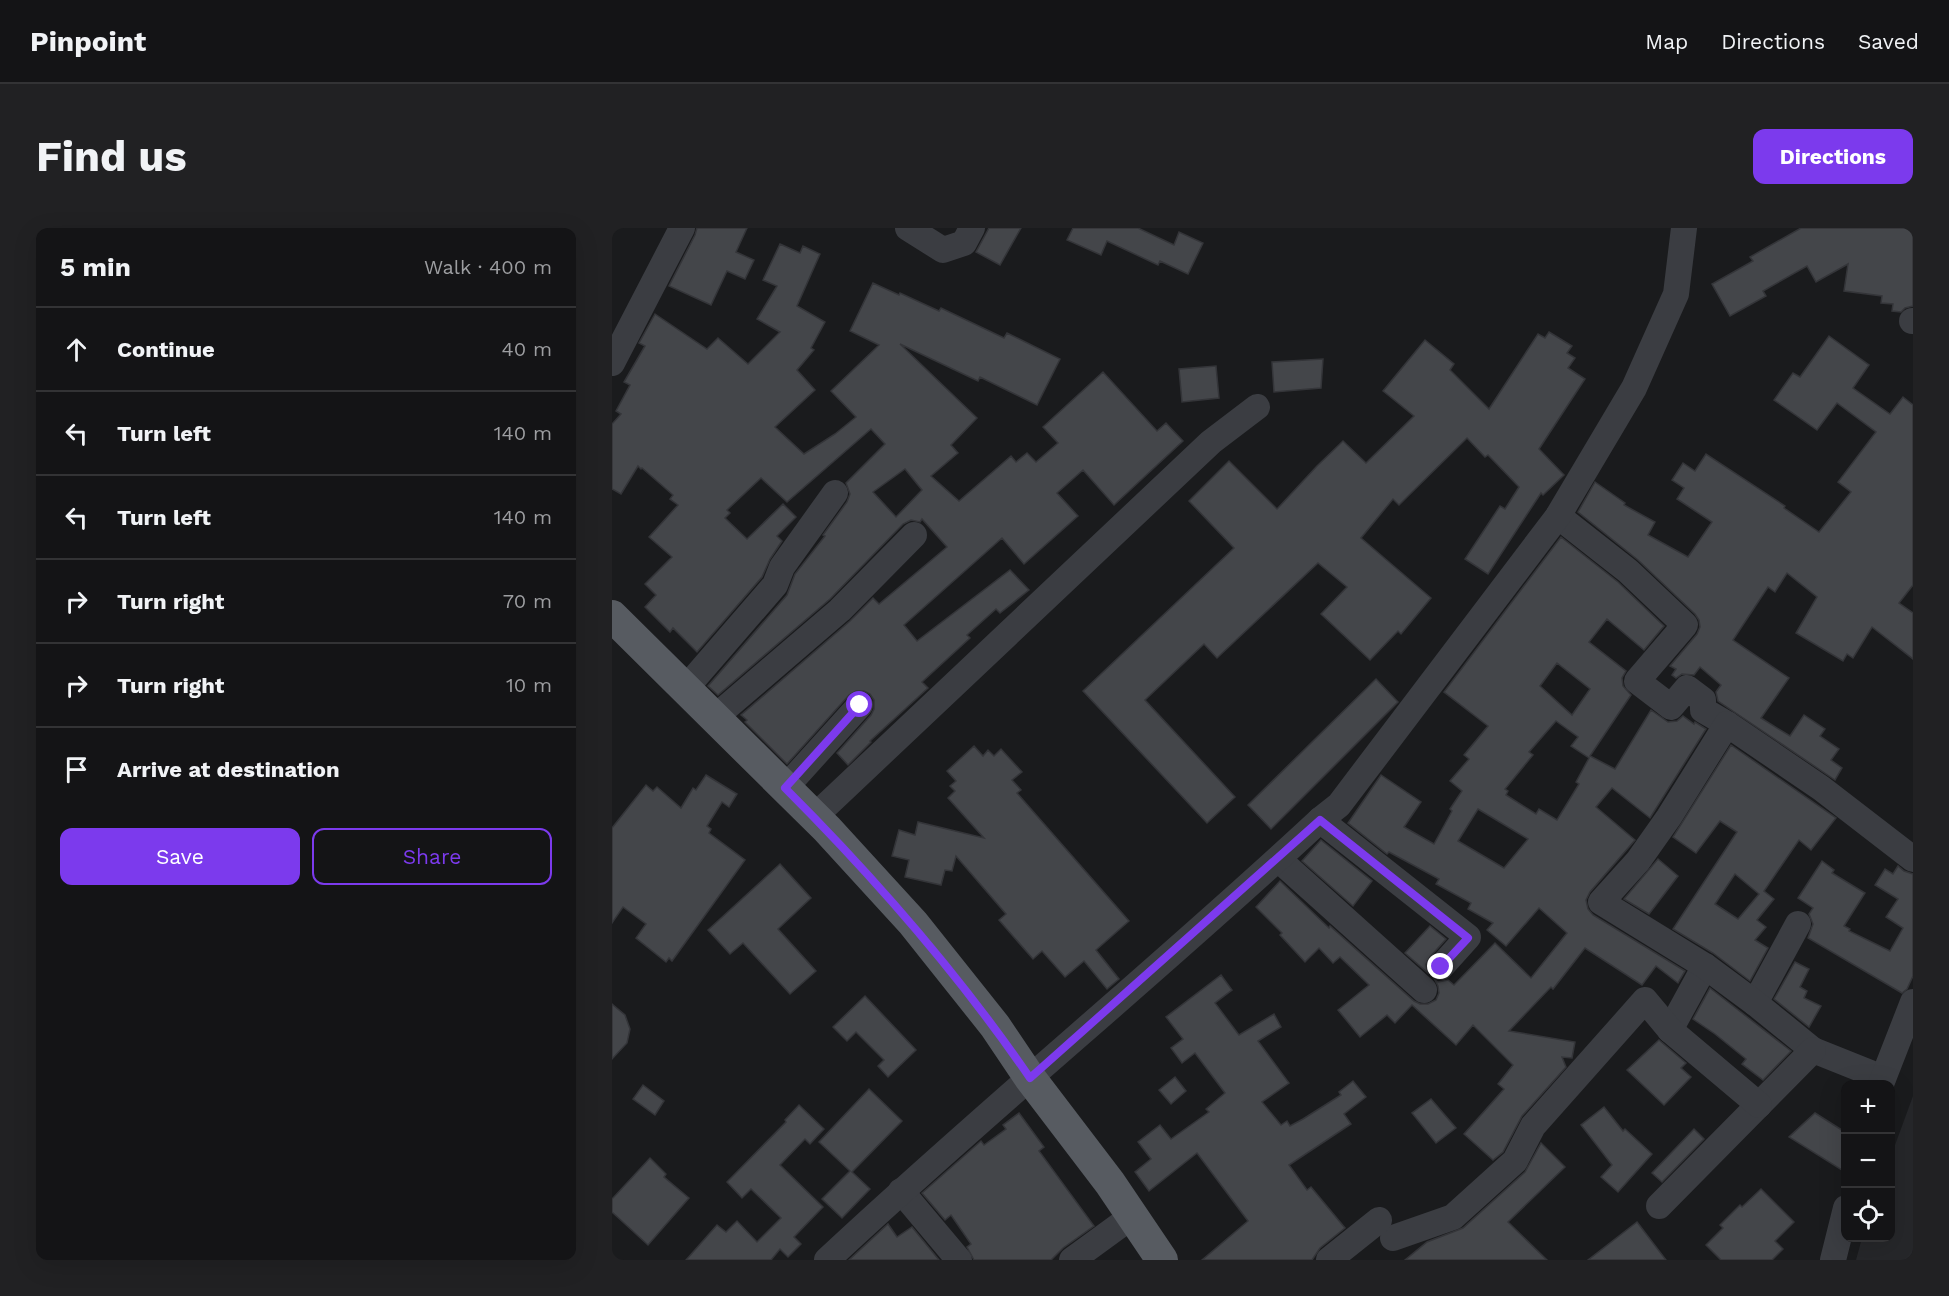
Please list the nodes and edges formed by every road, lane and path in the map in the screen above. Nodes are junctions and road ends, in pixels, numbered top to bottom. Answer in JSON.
{"nodes":[{"id":1,"x":682,"y":228,"type":"edge"},
{"id":2,"x":908,"y":228,"type":"edge"},
{"id":3,"x":972,"y":228,"type":"edge"},
{"id":4,"x":1684,"y":228,"type":"edge"},
{"id":5,"x":612,"y":363,"type":"edge"},
{"id":6,"x":1257,"y":407,"type":"dead end"},
{"id":7,"x":836,"y":493,"type":"dead end"},
{"id":8,"x":1558,"y":516,"type":"junction"},
{"id":9,"x":914,"y":535,"type":"dead end"},
{"id":10,"x":612,"y":616,"type":"edge"},
{"id":11,"x":612,"y":643,"type":"edge"},
{"id":12,"x":685,"y":689,"type":"junction"},
{"id":13,"x":860,"y":705,"type":"dead end"},
{"id":14,"x":714,"y":718,"type":"junction"},
{"id":15,"x":1727,"y":724,"type":"junction"},
{"id":16,"x":785,"y":788,"type":"junction"},
{"id":17,"x":814,"y":817,"type":"junction"},
{"id":18,"x":1320,"y":820,"type":"junction"},
{"id":19,"x":1913,"y":858,"type":"edge"},
{"id":20,"x":1278,"y":859,"type":"junction"},
{"id":21,"x":1798,"y":924,"type":"dead end"},
{"id":22,"x":1705,"y":966,"type":"junction"},
{"id":23,"x":1441,"y":967,"type":"dead end"},
{"id":24,"x":1424,"y":990,"type":"dead end"},
{"id":25,"x":1913,"y":1002,"type":"edge"},
{"id":26,"x":1755,"y":1003,"type":"junction"},
{"id":27,"x":1670,"y":1030,"type":"junction"},
{"id":28,"x":1813,"y":1050,"type":"junction"},
{"id":29,"x":1880,"y":1080,"type":"edge"},
{"id":30,"x":1882,"y":1080,"type":"edge"},
{"id":31,"x":1026,"y":1081,"type":"junction"},
{"id":32,"x":1759,"y":1105,"type":"junction"},
{"id":33,"x":901,"y":1191,"type":"junction"},
{"id":34,"x":1659,"y":1206,"type":"dead end"},
{"id":35,"x":1841,"y":1225,"type":"edge"},
{"id":36,"x":1120,"y":1226,"type":"junction"},
{"id":37,"x":827,"y":1260,"type":"edge"},
{"id":38,"x":958,"y":1260,"type":"edge"},
{"id":39,"x":1072,"y":1260,"type":"edge"},
{"id":40,"x":1146,"y":1260,"type":"edge"},
{"id":41,"x":1162,"y":1260,"type":"edge"},
{"id":42,"x":1329,"y":1260,"type":"edge"},
{"id":43,"x":1833,"y":1260,"type":"edge"}],
"edges":[{"from":1,"to":5,"type":"street"},
{"from":2,"to":3,"type":"street"},
{"from":4,"to":8,"type":"street"},
{"from":6,"to":17,"type":"street"},
{"from":7,"to":12,"type":"street"},
{"from":8,"to":15,"type":"street"},
{"from":8,"to":18,"type":"street"},
{"from":9,"to":14,"type":"street"},
{"from":10,"to":12,"type":"main road"},
{"from":11,"to":31,"type":"main road"},
{"from":12,"to":14,"type":"main road"},
{"from":13,"to":16,"type":"street"},
{"from":14,"to":16,"type":"main road"},
{"from":15,"to":19,"type":"street"},
{"from":15,"to":22,"type":"street"},
{"from":16,"to":17,"type":"main road"},
{"from":17,"to":31,"type":"main road"},
{"from":18,"to":20,"type":"street"},
{"from":18,"to":23,"type":"street"},
{"from":20,"to":24,"type":"street"},
{"from":20,"to":31,"type":"street"},
{"from":21,"to":26,"type":"street"},
{"from":22,"to":26,"type":"street"},
{"from":22,"to":27,"type":"street"},
{"from":25,"to":30,"type":"street"},
{"from":26,"to":28,"type":"street"},
{"from":27,"to":32,"type":"street"},
{"from":27,"to":42,"type":"street"},
{"from":28,"to":29,"type":"street"},
{"from":28,"to":32,"type":"street"},
{"from":31,"to":33,"type":"street"},
{"from":31,"to":36,"type":"main road"},
{"from":31,"to":41,"type":"main road"},
{"from":32,"to":34,"type":"street"},
{"from":33,"to":37,"type":"street"},
{"from":33,"to":38,"type":"street"},
{"from":35,"to":43,"type":"street"},
{"from":36,"to":39,"type":"street"},
{"from":36,"to":40,"type":"main road"}]}
